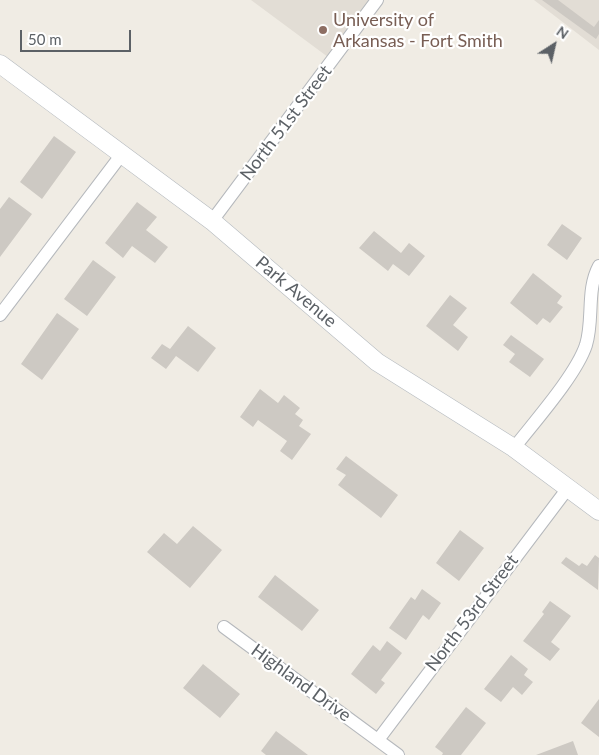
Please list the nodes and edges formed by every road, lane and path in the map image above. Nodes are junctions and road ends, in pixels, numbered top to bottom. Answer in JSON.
{"nodes":[{"id":1,"x":377,"y":0,"type":"edge"},
{"id":2,"x":0,"y":64,"type":"edge"},
{"id":3,"x":122,"y":154,"type":"junction"},
{"id":4,"x":212,"y":221,"type":"junction"},
{"id":5,"x":599,"y":266,"type":"edge"},
{"id":6,"x":0,"y":315,"type":"edge"},
{"id":7,"x":514,"y":448,"type":"junction"},
{"id":8,"x":568,"y":488,"type":"junction"},
{"id":9,"x":599,"y":511,"type":"edge"},
{"id":10,"x":224,"y":627,"type":"dead end"},
{"id":11,"x":378,"y":740,"type":"junction"},
{"id":12,"x":398,"y":755,"type":"edge"}],
"edges":[{"from":1,"to":4,"type":"street","name":"North 51st Street"},
{"from":2,"to":3,"type":"street","name":"Park Avenue"},
{"from":3,"to":4,"type":"street","name":"Park Avenue"},
{"from":3,"to":6,"type":"street"},
{"from":4,"to":7,"type":"street","name":"Park Avenue"},
{"from":5,"to":7,"type":"street"},
{"from":7,"to":8,"type":"street","name":"Park Avenue"},
{"from":8,"to":9,"type":"street","name":"Park Avenue"},
{"from":8,"to":11,"type":"street","name":"North 53rd Street"},
{"from":10,"to":11,"type":"street","name":"Highland Drive"},
{"from":11,"to":12,"type":"street","name":"Highland Drive"}]}
